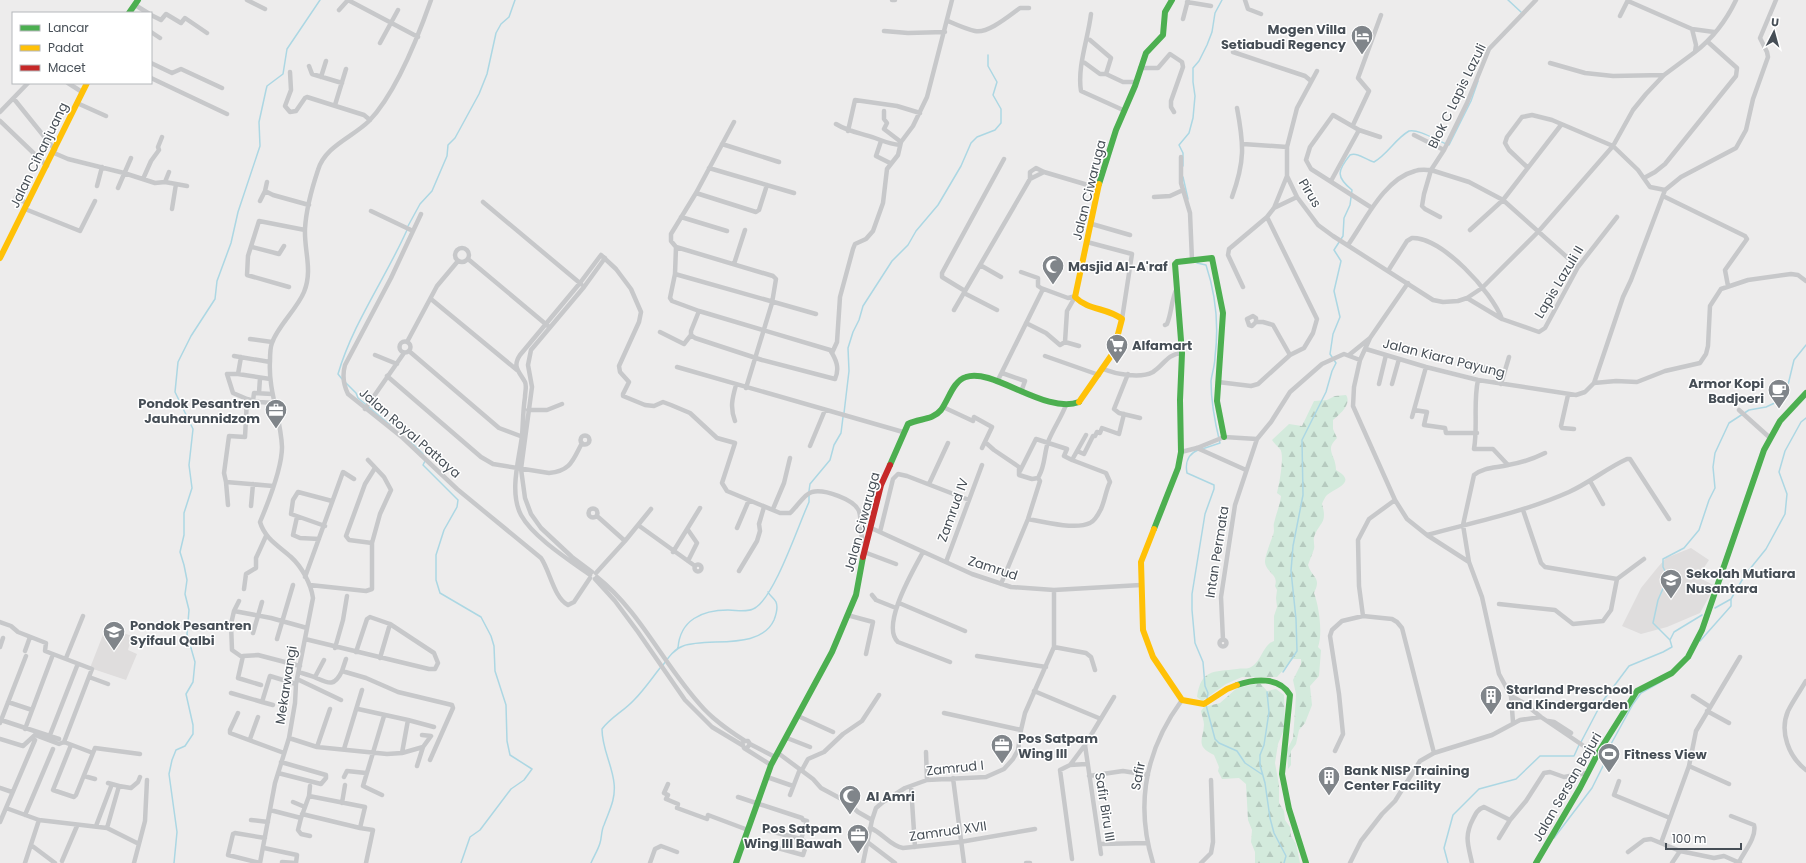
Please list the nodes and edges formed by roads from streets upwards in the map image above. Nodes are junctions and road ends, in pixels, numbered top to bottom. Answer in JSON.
{"nodes":[{"id":1,"x":247,"y":0,"type":"edge"},
{"id":2,"x":431,"y":0,"type":"edge"},
{"id":3,"x":952,"y":0,"type":"edge"},
{"id":4,"x":1172,"y":0,"type":"edge"},
{"id":5,"x":1245,"y":0,"type":"edge"},
{"id":6,"x":1536,"y":0,"type":"edge"},
{"id":7,"x":1736,"y":0,"type":"edge"},
{"id":8,"x":1776,"y":0,"type":"edge"},
{"id":9,"x":1188,"y":1,"type":"edge"},
{"id":10,"x":1628,"y":1,"type":"edge"},
{"id":11,"x":136,"y":2,"type":"edge"},
{"id":12,"x":1211,"y":6,"type":"dead end"},
{"id":13,"x":1029,"y":8,"type":"dead end"},
{"id":14,"x":265,"y":9,"type":"dead end"},
{"id":15,"x":339,"y":10,"type":"dead end"},
{"id":16,"x":398,"y":10,"type":"dead end"},
{"id":17,"x":130,"y":12,"type":"edge"},
{"id":18,"x":147,"y":12,"type":"edge"},
{"id":19,"x":1091,"y":14,"type":"dead end"},
{"id":20,"x":1260,"y":14,"type":"dead end"},
{"id":21,"x":1380,"y":15,"type":"dead end"},
{"id":22,"x":152,"y":16,"type":"edge"},
{"id":23,"x":1620,"y":16,"type":"dead end"},
{"id":24,"x":1183,"y":19,"type":"dead end"},
{"id":25,"x":948,"y":21,"type":"junction"},
{"id":26,"x":391,"y":23,"type":"junction"},
{"id":27,"x":1692,"y":29,"type":"junction"},
{"id":28,"x":884,"y":31,"type":"dead end"},
{"id":29,"x":945,"y":32,"type":"junction"},
{"id":30,"x":1714,"y":32,"type":"junction"},
{"id":31,"x":152,"y":33,"type":"edge"},
{"id":32,"x":207,"y":33,"type":"dead end"},
{"id":33,"x":418,"y":37,"type":"junction"},
{"id":34,"x":160,"y":38,"type":"dead end"},
{"id":35,"x":1090,"y":40,"type":"dead end"},
{"id":36,"x":1708,"y":42,"type":"junction"},
{"id":37,"x":380,"y":43,"type":"dead end"},
{"id":38,"x":1233,"y":52,"type":"dead end"},
{"id":39,"x":1695,"y":52,"type":"junction"},
{"id":40,"x":326,"y":61,"type":"dead end"},
{"id":41,"x":1085,"y":63,"type":"dead end"},
{"id":42,"x":1550,"y":63,"type":"dead end"},
{"id":43,"x":152,"y":64,"type":"edge"},
{"id":44,"x":309,"y":66,"type":"dead end"},
{"id":45,"x":1140,"y":68,"type":"junction"},
{"id":46,"x":346,"y":69,"type":"dead end"},
{"id":47,"x":1317,"y":71,"type":"dead end"},
{"id":48,"x":290,"y":72,"type":"dead end"},
{"id":49,"x":1106,"y":74,"type":"junction"},
{"id":50,"x":1664,"y":74,"type":"junction"},
{"id":51,"x":321,"y":77,"type":"junction"},
{"id":52,"x":152,"y":78,"type":"edge"},
{"id":53,"x":1311,"y":81,"type":"junction"},
{"id":54,"x":1136,"y":82,"type":"junction"},
{"id":55,"x":342,"y":83,"type":"junction"},
{"id":56,"x":27,"y":84,"type":"edge"},
{"id":57,"x":70,"y":84,"type":"edge"},
{"id":58,"x":86,"y":84,"type":"edge"},
{"id":59,"x":222,"y":88,"type":"dead end"},
{"id":60,"x":82,"y":92,"type":"junction"},
{"id":61,"x":14,"y":99,"type":"junction"},
{"id":62,"x":77,"y":103,"type":"junction"},
{"id":63,"x":335,"y":105,"type":"junction"},
{"id":64,"x":1237,"y":108,"type":"dead end"},
{"id":65,"x":1,"y":109,"type":"edge"},
{"id":66,"x":884,"y":110,"type":"dead end"},
{"id":67,"x":1123,"y":110,"type":"junction"},
{"id":68,"x":1174,"y":112,"type":"dead end"},
{"id":69,"x":920,"y":113,"type":"junction"},
{"id":70,"x":227,"y":114,"type":"dead end"},
{"id":71,"x":106,"y":116,"type":"dead end"},
{"id":72,"x":370,"y":120,"type":"junction"},
{"id":73,"x":0,"y":121,"type":"edge"},
{"id":74,"x":734,"y":122,"type":"dead end"},
{"id":75,"x":836,"y":124,"type":"dead end"},
{"id":76,"x":1353,"y":125,"type":"junction"},
{"id":77,"x":1561,"y":125,"type":"junction"},
{"id":78,"x":1359,"y":130,"type":"junction"},
{"id":79,"x":848,"y":131,"type":"junction"},
{"id":80,"x":1414,"y":135,"type":"dead end"},
{"id":81,"x":162,"y":137,"type":"dead end"},
{"id":82,"x":1380,"y":137,"type":"dead end"},
{"id":83,"x":881,"y":141,"type":"junction"},
{"id":84,"x":900,"y":143,"type":"junction"},
{"id":85,"x":722,"y":144,"type":"junction"},
{"id":86,"x":1243,"y":144,"type":"junction"},
{"id":87,"x":1613,"y":146,"type":"junction"},
{"id":88,"x":1287,"y":147,"type":"junction"},
{"id":89,"x":1444,"y":150,"type":"junction"},
{"id":90,"x":54,"y":151,"type":"junction"},
{"id":91,"x":1181,"y":157,"type":"dead end"},
{"id":92,"x":132,"y":158,"type":"dead end"},
{"id":93,"x":1004,"y":159,"type":"dead end"},
{"id":94,"x":779,"y":162,"type":"dead end"},
{"id":95,"x":890,"y":164,"type":"junction"},
{"id":96,"x":47,"y":166,"type":"junction"},
{"id":97,"x":102,"y":167,"type":"junction"},
{"id":98,"x":1527,"y":167,"type":"junction"},
{"id":99,"x":709,"y":168,"type":"junction"},
{"id":100,"x":1431,"y":170,"type":"junction"},
{"id":101,"x":124,"y":172,"type":"junction"},
{"id":102,"x":169,"y":172,"type":"dead end"},
{"id":103,"x":1044,"y":172,"type":"junction"},
{"id":104,"x":1287,"y":176,"type":"junction"},
{"id":105,"x":1644,"y":178,"type":"junction"},
{"id":106,"x":143,"y":179,"type":"junction"},
{"id":107,"x":1030,"y":179,"type":"junction"},
{"id":108,"x":1331,"y":181,"type":"junction"},
{"id":109,"x":165,"y":182,"type":"junction"},
{"id":110,"x":267,"y":182,"type":"dead end"},
{"id":111,"x":176,"y":184,"type":"junction"},
{"id":112,"x":767,"y":185,"type":"junction"},
{"id":113,"x":97,"y":186,"type":"dead end"},
{"id":114,"x":187,"y":186,"type":"dead end"},
{"id":115,"x":118,"y":188,"type":"dead end"},
{"id":116,"x":1098,"y":188,"type":"junction"},
{"id":117,"x":265,"y":190,"type":"junction"},
{"id":118,"x":1183,"y":190,"type":"junction"},
{"id":119,"x":1665,"y":190,"type":"junction"},
{"id":120,"x":696,"y":193,"type":"junction"},
{"id":121,"x":794,"y":193,"type":"dead end"},
{"id":122,"x":1663,"y":196,"type":"junction"},
{"id":123,"x":16,"y":197,"type":"dead end"},
{"id":124,"x":1154,"y":197,"type":"dead end"},
{"id":125,"x":1232,"y":197,"type":"dead end"},
{"id":126,"x":1297,"y":197,"type":"junction"},
{"id":127,"x":1503,"y":200,"type":"junction"},
{"id":128,"x":95,"y":201,"type":"dead end"},
{"id":129,"x":260,"y":201,"type":"dead end"},
{"id":130,"x":483,"y":202,"type":"dead end"},
{"id":131,"x":309,"y":205,"type":"junction"},
{"id":132,"x":27,"y":207,"type":"junction"},
{"id":133,"x":1274,"y":208,"type":"junction"},
{"id":134,"x":1372,"y":208,"type":"junction"},
{"id":135,"x":172,"y":209,"type":"dead end"},
{"id":136,"x":371,"y":211,"type":"dead end"},
{"id":137,"x":421,"y":214,"type":"dead end"},
{"id":138,"x":681,"y":217,"type":"junction"},
{"id":139,"x":1267,"y":217,"type":"junction"},
{"id":140,"x":1440,"y":217,"type":"dead end"},
{"id":141,"x":1617,"y":217,"type":"dead end"},
{"id":142,"x":1092,"y":224,"type":"junction"},
{"id":143,"x":305,"y":230,"type":"junction"},
{"id":144,"x":413,"y":230,"type":"junction"},
{"id":145,"x":745,"y":230,"type":"dead end"},
{"id":146,"x":1470,"y":230,"type":"dead end"},
{"id":147,"x":727,"y":231,"type":"dead end"},
{"id":148,"x":1538,"y":232,"type":"junction"},
{"id":149,"x":1130,"y":235,"type":"dead end"},
{"id":150,"x":1087,"y":242,"type":"junction"},
{"id":151,"x":1348,"y":245,"type":"junction"},
{"id":152,"x":284,"y":246,"type":"dead end"},
{"id":153,"x":252,"y":247,"type":"junction"},
{"id":154,"x":676,"y":247,"type":"junction"},
{"id":155,"x":603,"y":256,"type":"junction"},
{"id":156,"x":0,"y":258,"type":"edge"},
{"id":157,"x":468,"y":260,"type":"junction"},
{"id":158,"x":1192,"y":260,"type":"junction"},
{"id":159,"x":458,"y":261,"type":"junction"},
{"id":160,"x":734,"y":264,"type":"junction"},
{"id":161,"x":980,"y":265,"type":"junction"},
{"id":162,"x":1578,"y":267,"type":"junction"},
{"id":163,"x":1388,"y":271,"type":"junction"},
{"id":164,"x":1021,"y":272,"type":"dead end"},
{"id":165,"x":675,"y":274,"type":"junction"},
{"id":166,"x":1001,"y":277,"type":"dead end"},
{"id":167,"x":1806,"y":281,"type":"edge"},
{"id":168,"x":580,"y":282,"type":"junction"},
{"id":169,"x":1408,"y":283,"type":"junction"},
{"id":170,"x":1728,"y":286,"type":"junction"},
{"id":171,"x":289,"y":287,"type":"dead end"},
{"id":172,"x":584,"y":287,"type":"junction"},
{"id":173,"x":1243,"y":287,"type":"dead end"},
{"id":174,"x":1177,"y":288,"type":"junction"},
{"id":175,"x":1482,"y":288,"type":"junction"},
{"id":176,"x":1042,"y":289,"type":"junction"},
{"id":177,"x":965,"y":292,"type":"junction"},
{"id":178,"x":1076,"y":297,"type":"junction"},
{"id":179,"x":1466,"y":298,"type":"junction"},
{"id":180,"x":431,"y":299,"type":"junction"},
{"id":181,"x":772,"y":303,"type":"junction"},
{"id":182,"x":954,"y":310,"type":"dead end"},
{"id":183,"x":997,"y":310,"type":"dead end"},
{"id":184,"x":699,"y":311,"type":"junction"},
{"id":185,"x":816,"y":314,"type":"dead end"},
{"id":186,"x":1122,"y":319,"type":"junction"},
{"id":187,"x":1502,"y":319,"type":"junction"},
{"id":188,"x":1256,"y":322,"type":"dead end"},
{"id":189,"x":1026,"y":323,"type":"junction"},
{"id":190,"x":546,"y":324,"type":"junction"},
{"id":191,"x":1165,"y":324,"type":"dead end"},
{"id":192,"x":551,"y":328,"type":"junction"},
{"id":193,"x":764,"y":330,"type":"junction"},
{"id":194,"x":660,"y":332,"type":"dead end"},
{"id":195,"x":691,"y":335,"type":"junction"},
{"id":196,"x":1370,"y":338,"type":"junction"},
{"id":197,"x":250,"y":339,"type":"dead end"},
{"id":198,"x":272,"y":342,"type":"junction"},
{"id":199,"x":407,"y":342,"type":"junction"},
{"id":200,"x":1065,"y":342,"type":"junction"},
{"id":201,"x":1079,"y":346,"type":"dead end"},
{"id":202,"x":1366,"y":349,"type":"junction"},
{"id":203,"x":407,"y":352,"type":"junction"},
{"id":204,"x":832,"y":353,"type":"junction"},
{"id":205,"x":1182,"y":353,"type":"junction"},
{"id":206,"x":375,"y":355,"type":"dead end"},
{"id":207,"x":1349,"y":355,"type":"junction"},
{"id":208,"x":1386,"y":355,"type":"junction"},
{"id":209,"x":234,"y":356,"type":"dead end"},
{"id":210,"x":1045,"y":356,"type":"dead end"},
{"id":211,"x":1290,"y":356,"type":"junction"},
{"id":212,"x":240,"y":357,"type":"junction"},
{"id":213,"x":1509,"y":357,"type":"dead end"},
{"id":214,"x":755,"y":358,"type":"junction"},
{"id":215,"x":1399,"y":359,"type":"junction"},
{"id":216,"x":1360,"y":360,"type":"junction"},
{"id":217,"x":270,"y":362,"type":"junction"},
{"id":218,"x":1467,"y":362,"type":"dead end"},
{"id":219,"x":397,"y":364,"type":"junction"},
{"id":220,"x":677,"y":367,"type":"dead end"},
{"id":221,"x":1426,"y":367,"type":"junction"},
{"id":222,"x":1103,"y":369,"type":"junction"},
{"id":223,"x":517,"y":370,"type":"junction"},
{"id":224,"x":1002,"y":373,"type":"junction"},
{"id":225,"x":1504,"y":373,"type":"junction"},
{"id":226,"x":238,"y":374,"type":"junction"},
{"id":227,"x":1128,"y":374,"type":"junction"},
{"id":228,"x":1099,"y":375,"type":"junction"},
{"id":229,"x":388,"y":376,"type":"junction"},
{"id":230,"x":260,"y":378,"type":"junction"},
{"id":231,"x":270,"y":379,"type":"junction"},
{"id":232,"x":1478,"y":380,"type":"junction"},
{"id":233,"x":997,"y":382,"type":"junction"},
{"id":234,"x":1218,"y":382,"type":"junction"},
{"id":235,"x":1594,"y":383,"type":"junction"},
{"id":236,"x":1379,"y":384,"type":"dead end"},
{"id":237,"x":1392,"y":384,"type":"dead end"},
{"id":238,"x":1501,"y":384,"type":"junction"},
{"id":239,"x":736,"y":385,"type":"junction"},
{"id":240,"x":746,"y":388,"type":"junction"},
{"id":241,"x":1021,"y":392,"type":"junction"},
{"id":242,"x":259,"y":393,"type":"junction"},
{"id":243,"x":1806,"y":393,"type":"edge"},
{"id":244,"x":272,"y":394,"type":"junction"},
{"id":245,"x":1568,"y":395,"type":"junction"},
{"id":246,"x":247,"y":399,"type":"junction"},
{"id":247,"x":252,"y":400,"type":"junction"},
{"id":248,"x":274,"y":403,"type":"junction"},
{"id":249,"x":562,"y":404,"type":"dead end"},
{"id":250,"x":1066,"y":405,"type":"junction"},
{"id":251,"x":943,"y":407,"type":"junction"},
{"id":252,"x":365,"y":409,"type":"junction"},
{"id":253,"x":524,"y":409,"type":"junction"},
{"id":254,"x":825,"y":410,"type":"junction"},
{"id":255,"x":1414,"y":410,"type":"junction"},
{"id":256,"x":1738,"y":410,"type":"dead end"},
{"id":257,"x":530,"y":411,"type":"junction"},
{"id":258,"x":1124,"y":414,"type":"junction"},
{"id":259,"x":1412,"y":416,"type":"dead end"},
{"id":260,"x":1140,"y":418,"type":"dead end"},
{"id":261,"x":736,"y":421,"type":"dead end"},
{"id":262,"x":1574,"y":429,"type":"dead end"},
{"id":263,"x":903,"y":432,"type":"junction"},
{"id":264,"x":1477,"y":433,"type":"junction"},
{"id":265,"x":1086,"y":435,"type":"dead end"},
{"id":266,"x":1224,"y":437,"type":"junction"},
{"id":267,"x":1769,"y":437,"type":"junction"},
{"id":268,"x":524,"y":438,"type":"junction"},
{"id":269,"x":1257,"y":439,"type":"junction"},
{"id":270,"x":985,"y":442,"type":"junction"},
{"id":271,"x":582,"y":443,"type":"dead end"},
{"id":272,"x":948,"y":443,"type":"dead end"},
{"id":273,"x":1048,"y":444,"type":"junction"},
{"id":274,"x":810,"y":446,"type":"dead end"},
{"id":275,"x":982,"y":448,"type":"dead end"},
{"id":276,"x":1197,"y":448,"type":"junction"},
{"id":277,"x":1077,"y":451,"type":"junction"},
{"id":278,"x":1181,"y":452,"type":"junction"},
{"id":279,"x":1544,"y":453,"type":"dead end"},
{"id":280,"x":790,"y":458,"type":"dead end"},
{"id":281,"x":368,"y":460,"type":"dead end"},
{"id":282,"x":1072,"y":460,"type":"junction"},
{"id":283,"x":982,"y":465,"type":"dead end"},
{"id":284,"x":1508,"y":465,"type":"junction"},
{"id":285,"x":375,"y":468,"type":"junction"},
{"id":286,"x":516,"y":468,"type":"junction"},
{"id":287,"x":522,"y":469,"type":"junction"},
{"id":288,"x":1246,"y":470,"type":"junction"},
{"id":289,"x":1020,"y":471,"type":"junction"},
{"id":290,"x":1038,"y":476,"type":"dead end"},
{"id":291,"x":354,"y":479,"type":"dead end"},
{"id":292,"x":1590,"y":481,"type":"junction"},
{"id":293,"x":226,"y":482,"type":"junction"},
{"id":294,"x":254,"y":484,"type":"junction"},
{"id":295,"x":929,"y":484,"type":"junction"},
{"id":296,"x":273,"y":486,"type":"junction"},
{"id":297,"x":749,"y":500,"type":"junction"},
{"id":298,"x":969,"y":500,"type":"junction"},
{"id":299,"x":1395,"y":500,"type":"junction"},
{"id":300,"x":332,"y":501,"type":"junction"},
{"id":301,"x":1602,"y":504,"type":"dead end"},
{"id":302,"x":228,"y":505,"type":"dead end"},
{"id":303,"x":251,"y":506,"type":"dead end"},
{"id":304,"x":764,"y":507,"type":"junction"},
{"id":305,"x":700,"y":508,"type":"dead end"},
{"id":306,"x":651,"y":509,"type":"dead end"},
{"id":307,"x":773,"y":509,"type":"junction"},
{"id":308,"x":1523,"y":510,"type":"junction"},
{"id":309,"x":597,"y":516,"type":"dead end"},
{"id":310,"x":297,"y":517,"type":"junction"},
{"id":311,"x":1028,"y":519,"type":"junction"},
{"id":312,"x":1670,"y":519,"type":"dead end"},
{"id":313,"x":638,"y":525,"type":"junction"},
{"id":314,"x":325,"y":526,"type":"junction"},
{"id":315,"x":1463,"y":526,"type":"junction"},
{"id":316,"x":737,"y":528,"type":"dead end"},
{"id":317,"x":871,"y":528,"type":"junction"},
{"id":318,"x":688,"y":530,"type":"junction"},
{"id":319,"x":880,"y":532,"type":"junction"},
{"id":320,"x":1427,"y":535,"type":"junction"},
{"id":321,"x":266,"y":536,"type":"junction"},
{"id":322,"x":319,"y":539,"type":"junction"},
{"id":323,"x":625,"y":541,"type":"junction"},
{"id":324,"x":372,"y":544,"type":"junction"},
{"id":325,"x":866,"y":544,"type":"junction"},
{"id":326,"x":559,"y":545,"type":"junction"},
{"id":327,"x":554,"y":548,"type":"junction"},
{"id":328,"x":672,"y":552,"type":"junction"},
{"id":329,"x":864,"y":552,"type":"junction"},
{"id":330,"x":923,"y":552,"type":"junction"},
{"id":331,"x":1644,"y":560,"type":"dead end"},
{"id":332,"x":688,"y":561,"type":"junction"},
{"id":333,"x":946,"y":562,"type":"junction"},
{"id":334,"x":1469,"y":562,"type":"junction"},
{"id":335,"x":896,"y":564,"type":"dead end"},
{"id":336,"x":695,"y":566,"type":"dead end"},
{"id":337,"x":740,"y":571,"type":"dead end"},
{"id":338,"x":593,"y":576,"type":"junction"},
{"id":339,"x":305,"y":577,"type":"junction"},
{"id":340,"x":1616,"y":578,"type":"junction"},
{"id":341,"x":1001,"y":584,"type":"junction"},
{"id":342,"x":293,"y":585,"type":"dead end"},
{"id":343,"x":310,"y":585,"type":"junction"},
{"id":344,"x":1141,"y":585,"type":"junction"},
{"id":345,"x":244,"y":589,"type":"dead end"},
{"id":346,"x":1054,"y":590,"type":"junction"},
{"id":347,"x":872,"y":595,"type":"dead end"},
{"id":348,"x":347,"y":596,"type":"dead end"},
{"id":349,"x":239,"y":601,"type":"dead end"},
{"id":350,"x":262,"y":602,"type":"dead end"},
{"id":351,"x":899,"y":603,"type":"junction"},
{"id":352,"x":1499,"y":604,"type":"dead end"},
{"id":353,"x":896,"y":608,"type":"junction"},
{"id":354,"x":234,"y":611,"type":"junction"},
{"id":355,"x":847,"y":615,"type":"junction"},
{"id":356,"x":83,"y":616,"type":"dead end"},
{"id":357,"x":259,"y":616,"type":"junction"},
{"id":358,"x":1363,"y":616,"type":"junction"},
{"id":359,"x":283,"y":621,"type":"junction"},
{"id":360,"x":0,"y":622,"type":"edge"},
{"id":361,"x":390,"y":624,"type":"junction"},
{"id":362,"x":307,"y":628,"type":"junction"},
{"id":363,"x":965,"y":631,"type":"dead end"},
{"id":364,"x":253,"y":634,"type":"dead end"},
{"id":365,"x":30,"y":637,"type":"junction"},
{"id":366,"x":3,"y":638,"type":"dead end"},
{"id":367,"x":277,"y":638,"type":"dead end"},
{"id":368,"x":305,"y":640,"type":"junction"},
{"id":369,"x":1223,"y":640,"type":"dead end"},
{"id":370,"x":0,"y":647,"type":"edge"},
{"id":371,"x":1054,"y":647,"type":"junction"},
{"id":372,"x":335,"y":648,"type":"junction"},
{"id":373,"x":356,"y":652,"type":"junction"},
{"id":374,"x":866,"y":654,"type":"dead end"},
{"id":375,"x":977,"y":656,"type":"dead end"},
{"id":376,"x":52,"y":657,"type":"dead end"},
{"id":377,"x":242,"y":657,"type":"junction"},
{"id":378,"x":1740,"y":657,"type":"dead end"},
{"id":379,"x":66,"y":658,"type":"junction"},
{"id":380,"x":380,"y":658,"type":"junction"},
{"id":381,"x":346,"y":659,"type":"dead end"},
{"id":382,"x":324,"y":660,"type":"dead end"},
{"id":383,"x":950,"y":662,"type":"dead end"},
{"id":384,"x":77,"y":666,"type":"dead end"},
{"id":385,"x":300,"y":666,"type":"junction"},
{"id":386,"x":1046,"y":666,"type":"junction"},
{"id":387,"x":1095,"y":670,"type":"dead end"},
{"id":388,"x":342,"y":671,"type":"junction"},
{"id":389,"x":299,"y":672,"type":"junction"},
{"id":390,"x":89,"y":677,"type":"junction"},
{"id":391,"x":315,"y":677,"type":"junction"},
{"id":392,"x":297,"y":681,"type":"junction"},
{"id":393,"x":1806,"y":682,"type":"edge"},
{"id":394,"x":108,"y":684,"type":"dead end"},
{"id":395,"x":261,"y":685,"type":"dead end"},
{"id":396,"x":362,"y":690,"type":"dead end"},
{"id":397,"x":1034,"y":691,"type":"junction"},
{"id":398,"x":231,"y":693,"type":"dead end"},
{"id":399,"x":879,"y":695,"type":"dead end"},
{"id":400,"x":1511,"y":696,"type":"junction"},
{"id":401,"x":1693,"y":696,"type":"dead end"},
{"id":402,"x":1114,"y":697,"type":"dead end"},
{"id":403,"x":341,"y":700,"type":"dead end"},
{"id":404,"x":1182,"y":700,"type":"junction"},
{"id":405,"x":8,"y":702,"type":"junction"},
{"id":406,"x":262,"y":702,"type":"junction"},
{"id":407,"x":273,"y":705,"type":"dead end"},
{"id":408,"x":1710,"y":707,"type":"junction"},
{"id":409,"x":330,"y":709,"type":"dead end"},
{"id":410,"x":358,"y":709,"type":"junction"},
{"id":411,"x":32,"y":710,"type":"junction"},
{"id":412,"x":1707,"y":711,"type":"junction"},
{"id":413,"x":944,"y":713,"type":"dead end"},
{"id":414,"x":238,"y":714,"type":"dead end"},
{"id":415,"x":384,"y":716,"type":"junction"},
{"id":416,"x":798,"y":716,"type":"junction"},
{"id":417,"x":258,"y":717,"type":"dead end"},
{"id":418,"x":1541,"y":717,"type":"junction"},
{"id":419,"x":1101,"y":718,"type":"junction"},
{"id":420,"x":408,"y":720,"type":"junction"},
{"id":421,"x":0,"y":721,"type":"edge"},
{"id":422,"x":1513,"y":722,"type":"junction"},
{"id":423,"x":1729,"y":723,"type":"dead end"},
{"id":424,"x":434,"y":727,"type":"dead end"},
{"id":425,"x":25,"y":729,"type":"junction"},
{"id":426,"x":1020,"y":730,"type":"junction"},
{"id":427,"x":833,"y":732,"type":"dead end"},
{"id":428,"x":50,"y":735,"type":"junction"},
{"id":429,"x":422,"y":735,"type":"dead end"},
{"id":430,"x":289,"y":738,"type":"junction"},
{"id":431,"x":787,"y":738,"type":"junction"},
{"id":432,"x":0,"y":739,"type":"edge"},
{"id":433,"x":59,"y":739,"type":"dead end"},
{"id":434,"x":250,"y":739,"type":"junction"},
{"id":435,"x":35,"y":740,"type":"dead end"},
{"id":436,"x":64,"y":742,"type":"junction"},
{"id":437,"x":743,"y":743,"type":"junction"},
{"id":438,"x":71,"y":745,"type":"junction"},
{"id":439,"x":1085,"y":745,"type":"junction"},
{"id":440,"x":749,"y":746,"type":"junction"},
{"id":441,"x":317,"y":747,"type":"junction"},
{"id":442,"x":423,"y":747,"type":"junction"},
{"id":443,"x":810,"y":747,"type":"dead end"},
{"id":444,"x":53,"y":749,"type":"dead end"},
{"id":445,"x":344,"y":750,"type":"junction"},
{"id":446,"x":1335,"y":751,"type":"dead end"},
{"id":447,"x":372,"y":752,"type":"junction"},
{"id":448,"x":926,"y":752,"type":"dead end"},
{"id":449,"x":93,"y":753,"type":"junction"},
{"id":450,"x":284,"y":753,"type":"junction"},
{"id":451,"x":402,"y":753,"type":"junction"},
{"id":452,"x":140,"y":754,"type":"dead end"},
{"id":453,"x":1434,"y":754,"type":"junction"},
{"id":454,"x":1597,"y":754,"type":"junction"},
{"id":455,"x":777,"y":755,"type":"junction"},
{"id":456,"x":430,"y":760,"type":"dead end"},
{"id":457,"x":281,"y":762,"type":"junction"},
{"id":458,"x":771,"y":764,"type":"junction"},
{"id":459,"x":1086,"y":764,"type":"junction"},
{"id":460,"x":1070,"y":765,"type":"junction"},
{"id":461,"x":417,"y":766,"type":"dead end"},
{"id":462,"x":1689,"y":766,"type":"junction"},
{"id":463,"x":801,"y":770,"type":"junction"},
{"id":464,"x":1806,"y":770,"type":"edge"},
{"id":465,"x":278,"y":773,"type":"junction"},
{"id":466,"x":366,"y":773,"type":"junction"},
{"id":467,"x":1587,"y":773,"type":"junction"},
{"id":468,"x":1148,"y":775,"type":"junction"},
{"id":469,"x":84,"y":776,"type":"junction"},
{"id":470,"x":1089,"y":776,"type":"junction"},
{"id":471,"x":140,"y":777,"type":"dead end"},
{"id":472,"x":344,"y":777,"type":"dead end"},
{"id":473,"x":767,"y":777,"type":"junction"},
{"id":474,"x":953,"y":778,"type":"junction"},
{"id":475,"x":96,"y":779,"type":"dead end"},
{"id":476,"x":147,"y":780,"type":"dead end"},
{"id":477,"x":927,"y":780,"type":"junction"},
{"id":478,"x":1211,"y":780,"type":"dead end"},
{"id":479,"x":1619,"y":780,"type":"dead end"},
{"id":480,"x":668,"y":784,"type":"dead end"},
{"id":481,"x":1729,"y":784,"type":"dead end"},
{"id":482,"x":345,"y":785,"type":"dead end"},
{"id":483,"x":119,"y":786,"type":"junction"},
{"id":484,"x":310,"y":786,"type":"dead end"},
{"id":485,"x":793,"y":786,"type":"junction"},
{"id":486,"x":911,"y":786,"type":"junction"},
{"id":487,"x":0,"y":788,"type":"edge"},
{"id":488,"x":12,"y":792,"type":"junction"},
{"id":489,"x":382,"y":795,"type":"dead end"},
{"id":490,"x":790,"y":795,"type":"dead end"},
{"id":491,"x":309,"y":796,"type":"junction"},
{"id":492,"x":738,"y":797,"type":"dead end"},
{"id":493,"x":293,"y":802,"type":"dead end"},
{"id":494,"x":342,"y":803,"type":"junction"},
{"id":495,"x":758,"y":804,"type":"junction"},
{"id":496,"x":305,"y":806,"type":"junction"},
{"id":497,"x":6,"y":808,"type":"junction"},
{"id":498,"x":270,"y":810,"type":"junction"},
{"id":499,"x":26,"y":815,"type":"junction"},
{"id":500,"x":301,"y":816,"type":"junction"},
{"id":501,"x":1731,"y":816,"type":"dead end"},
{"id":502,"x":1670,"y":818,"type":"junction"},
{"id":503,"x":39,"y":820,"type":"junction"},
{"id":504,"x":251,"y":820,"type":"dead end"},
{"id":505,"x":872,"y":820,"type":"junction"},
{"id":506,"x":1510,"y":820,"type":"junction"},
{"id":507,"x":0,"y":822,"type":"edge"},
{"id":508,"x":268,"y":822,"type":"junction"},
{"id":509,"x":77,"y":826,"type":"junction"},
{"id":510,"x":96,"y":826,"type":"junction"},
{"id":511,"x":107,"y":828,"type":"junction"},
{"id":512,"x":360,"y":828,"type":"junction"},
{"id":513,"x":870,"y":828,"type":"junction"},
{"id":514,"x":1035,"y":829,"type":"dead end"},
{"id":515,"x":748,"y":830,"type":"junction"},
{"id":516,"x":766,"y":830,"type":"dead end"},
{"id":517,"x":310,"y":836,"type":"dead end"},
{"id":518,"x":265,"y":838,"type":"junction"},
{"id":519,"x":801,"y":838,"type":"junction"},
{"id":520,"x":1499,"y":838,"type":"dead end"},
{"id":521,"x":745,"y":839,"type":"junction"},
{"id":522,"x":866,"y":842,"type":"junction"},
{"id":523,"x":960,"y":842,"type":"junction"},
{"id":524,"x":1147,"y":843,"type":"junction"},
{"id":525,"x":1661,"y":843,"type":"junction"},
{"id":526,"x":137,"y":844,"type":"dead end"},
{"id":527,"x":1100,"y":844,"type":"junction"},
{"id":528,"x":31,"y":845,"type":"junction"},
{"id":529,"x":915,"y":847,"type":"junction"},
{"id":530,"x":264,"y":848,"type":"junction"},
{"id":531,"x":1680,"y":851,"type":"junction"},
{"id":532,"x":677,"y":852,"type":"dead end"},
{"id":533,"x":1628,"y":852,"type":"dead end"},
{"id":534,"x":1101,"y":854,"type":"dead end"},
{"id":535,"x":1072,"y":859,"type":"dead end"},
{"id":536,"x":62,"y":861,"type":"dead end"},
{"id":537,"x":1713,"y":861,"type":"edge"},
{"id":538,"x":282,"y":862,"type":"edge"},
{"id":539,"x":24,"y":863,"type":"edge"},
{"id":540,"x":55,"y":863,"type":"edge"},
{"id":541,"x":134,"y":863,"type":"edge"},
{"id":542,"x":260,"y":863,"type":"edge"},
{"id":543,"x":366,"y":863,"type":"edge"},
{"id":544,"x":650,"y":863,"type":"edge"},
{"id":545,"x":736,"y":863,"type":"edge"},
{"id":546,"x":863,"y":863,"type":"edge"},
{"id":547,"x":895,"y":863,"type":"edge"},
{"id":548,"x":964,"y":863,"type":"edge"},
{"id":549,"x":1026,"y":863,"type":"edge"},
{"id":550,"x":1030,"y":863,"type":"edge"},
{"id":551,"x":1153,"y":863,"type":"edge"},
{"id":552,"x":1201,"y":863,"type":"edge"},
{"id":553,"x":1306,"y":863,"type":"edge"},
{"id":554,"x":1350,"y":863,"type":"edge"},
{"id":555,"x":1472,"y":863,"type":"edge"},
{"id":556,"x":1536,"y":863,"type":"edge"},
{"id":557,"x":1672,"y":863,"type":"edge"},
{"id":558,"x":1740,"y":863,"type":"edge"}],
"edges":[{"from":1,"to":14,"type":"street"},
{"from":2,"to":33,"type":"street"},
{"from":3,"to":25,"type":"street"},
{"from":4,"to":45,"type":"street","name":"Jalan Ciwaruga"},
{"from":5,"to":20,"type":"street"},
{"from":6,"to":89,"type":"street","name":"Blok C Lapis Lazuli"},
{"from":7,"to":30,"type":"street"},
{"from":8,"to":119,"type":"street"},
{"from":9,"to":12,"type":"street"},
{"from":9,"to":24,"type":"street"},
{"from":10,"to":23,"type":"street"},
{"from":10,"to":27,"type":"street"},
{"from":11,"to":17,"type":"street"},
{"from":11,"to":18,"type":"street"},
{"from":13,"to":25,"type":"street"},
{"from":15,"to":26,"type":"street"},
{"from":16,"to":26,"type":"street"},
{"from":19,"to":67,"type":"street"},
{"from":21,"to":76,"type":"street"},
{"from":22,"to":32,"type":"street"},
{"from":25,"to":29,"type":"street"},
{"from":26,"to":33,"type":"street"},
{"from":26,"to":37,"type":"street"},
{"from":27,"to":30,"type":"street"},
{"from":27,"to":39,"type":"street"},
{"from":28,"to":29,"type":"street"},
{"from":29,"to":69,"type":"street"},
{"from":30,"to":36,"type":"street"},
{"from":31,"to":34,"type":"street"},
{"from":33,"to":72,"type":"street"},
{"from":35,"to":49,"type":"street"},
{"from":36,"to":39,"type":"street"},
{"from":36,"to":105,"type":"street"},
{"from":38,"to":53,"type":"street"},
{"from":39,"to":50,"type":"street"},
{"from":40,"to":51,"type":"street"},
{"from":41,"to":49,"type":"street"},
{"from":42,"to":50,"type":"street"},
{"from":43,"to":59,"type":"street"},
{"from":44,"to":51,"type":"street"},
{"from":45,"to":54,"type":"street","name":"Jalan Ciwaruga"},
{"from":45,"to":68,"type":"street"},
{"from":46,"to":55,"type":"street"},
{"from":47,"to":53,"type":"street","name":"Pirus"},
{"from":48,"to":63,"type":"street"},
{"from":49,"to":54,"type":"street"},
{"from":50,"to":87,"type":"street"},
{"from":51,"to":55,"type":"street"},
{"from":52,"to":70,"type":"street"},
{"from":53,"to":88,"type":"street","name":"Pirus"},
{"from":54,"to":67,"type":"street","name":"Jalan Ciwaruga"},
{"from":55,"to":63,"type":"street"},
{"from":56,"to":61,"type":"street"},
{"from":57,"to":60,"type":"street"},
{"from":58,"to":60,"type":"street","name":"Jalan Cihanjuang"},
{"from":60,"to":62,"type":"street","name":"Jalan Cihanjuang"},
{"from":61,"to":65,"type":"street"},
{"from":61,"to":90,"type":"street"},
{"from":62,"to":71,"type":"street"},
{"from":62,"to":90,"type":"street","name":"Jalan Cihanjuang"},
{"from":63,"to":72,"type":"street"},
{"from":64,"to":86,"type":"street"},
{"from":66,"to":84,"type":"street"},
{"from":67,"to":116,"type":"street","name":"Jalan Ciwaruga"},
{"from":69,"to":79,"type":"street"},
{"from":69,"to":84,"type":"street"},
{"from":72,"to":131,"type":"street"},
{"from":73,"to":96,"type":"street"},
{"from":74,"to":85,"type":"street"},
{"from":75,"to":79,"type":"street"},
{"from":76,"to":78,"type":"street"},
{"from":76,"to":108,"type":"street"},
{"from":77,"to":87,"type":"street"},
{"from":77,"to":98,"type":"street"},
{"from":77,"to":98,"type":"street"},
{"from":78,"to":82,"type":"street"},
{"from":78,"to":108,"type":"street"},
{"from":79,"to":83,"type":"street"},
{"from":80,"to":89,"type":"street"},
{"from":81,"to":106,"type":"street"},
{"from":83,"to":84,"type":"street"},
{"from":83,"to":95,"type":"street"},
{"from":84,"to":95,"type":"street"},
{"from":85,"to":94,"type":"street"},
{"from":85,"to":99,"type":"street"},
{"from":86,"to":88,"type":"street"},
{"from":86,"to":125,"type":"street"},
{"from":87,"to":105,"type":"street"},
{"from":87,"to":148,"type":"street"},
{"from":88,"to":104,"type":"street","name":"Pirus"},
{"from":89,"to":100,"type":"street","name":"Blok C Lapis Lazuli"},
{"from":90,"to":96,"type":"street","name":"Jalan Cihanjuang"},
{"from":90,"to":97,"type":"street"},
{"from":91,"to":118,"type":"street"},
{"from":92,"to":101,"type":"street"},
{"from":93,"to":177,"type":"street"},
{"from":95,"to":204,"type":"street"},
{"from":96,"to":132,"type":"street","name":"Jalan Cihanjuang"},
{"from":97,"to":101,"type":"street"},
{"from":97,"to":113,"type":"street"},
{"from":98,"to":127,"type":"street"},
{"from":99,"to":112,"type":"street"},
{"from":99,"to":120,"type":"street"},
{"from":100,"to":127,"type":"street"},
{"from":100,"to":134,"type":"street"},
{"from":100,"to":140,"type":"street","name":"Blok C Lapis Lazuli"},
{"from":101,"to":106,"type":"street"},
{"from":101,"to":115,"type":"street"},
{"from":102,"to":109,"type":"street"},
{"from":103,"to":107,"type":"street"},
{"from":103,"to":107,"type":"street"},
{"from":103,"to":116,"type":"street"},
{"from":104,"to":126,"type":"street","name":"Pirus"},
{"from":104,"to":133,"type":"street"},
{"from":105,"to":119,"type":"street"},
{"from":106,"to":109,"type":"street"},
{"from":107,"to":161,"type":"street"},
{"from":108,"to":134,"type":"street"},
{"from":109,"to":111,"type":"street"},
{"from":110,"to":117,"type":"street"},
{"from":111,"to":114,"type":"street"},
{"from":111,"to":135,"type":"street"},
{"from":112,"to":120,"type":"street"},
{"from":112,"to":121,"type":"street"},
{"from":116,"to":142,"type":"street","name":"Jalan Ciwaruga"},
{"from":117,"to":129,"type":"street"},
{"from":117,"to":131,"type":"street"},
{"from":118,"to":124,"type":"street"},
{"from":118,"to":158,"type":"street"},
{"from":119,"to":122,"type":"street"},
{"from":120,"to":138,"type":"street"},
{"from":122,"to":170,"type":"street"},
{"from":122,"to":235,"type":"street"},
{"from":123,"to":132,"type":"street"},
{"from":126,"to":133,"type":"street"},
{"from":126,"to":151,"type":"street","name":"Pirus"},
{"from":127,"to":146,"type":"street"},
{"from":127,"to":148,"type":"street"},
{"from":128,"to":132,"type":"street"},
{"from":130,"to":168,"type":"street"},
{"from":131,"to":143,"type":"street"},
{"from":132,"to":156,"type":"street","name":"Jalan Cihanjuang"},
{"from":133,"to":139,"type":"street"},
{"from":134,"to":151,"type":"street"},
{"from":136,"to":144,"type":"street"},
{"from":137,"to":144,"type":"street","name":"Jalan Royal Pattaya"},
{"from":138,"to":147,"type":"street"},
{"from":138,"to":154,"type":"street"},
{"from":139,"to":173,"type":"street"},
{"from":139,"to":211,"type":"street"},
{"from":141,"to":162,"type":"street","name":"Lapis Lazuli II"},
{"from":142,"to":149,"type":"street"},
{"from":142,"to":150,"type":"street","name":"Jalan Ciwaruga"},
{"from":143,"to":153,"type":"street"},
{"from":143,"to":198,"type":"street"},
{"from":144,"to":252,"type":"street","name":"Jalan Royal Pattaya"},
{"from":145,"to":160,"type":"street"},
{"from":148,"to":162,"type":"street"},
{"from":148,"to":175,"type":"street"},
{"from":150,"to":178,"type":"street","name":"Jalan Ciwaruga"},
{"from":150,"to":186,"type":"street"},
{"from":151,"to":163,"type":"street","name":"Pirus"},
{"from":152,"to":153,"type":"street"},
{"from":153,"to":171,"type":"street"},
{"from":154,"to":160,"type":"street"},
{"from":154,"to":165,"type":"street"},
{"from":155,"to":168,"type":"street"},
{"from":155,"to":172,"type":"street"},
{"from":155,"to":297,"type":"street"},
{"from":157,"to":159,"type":"street"},
{"from":157,"to":159,"type":"street"},
{"from":157,"to":190,"type":"street"},
{"from":158,"to":174,"type":"street"},
{"from":158,"to":234,"type":"street"},
{"from":159,"to":180,"type":"street"},
{"from":160,"to":181,"type":"street"},
{"from":161,"to":166,"type":"street"},
{"from":161,"to":177,"type":"street"},
{"from":162,"to":187,"type":"street","name":"Lapis Lazuli II"},
{"from":163,"to":169,"type":"street","name":"Pirus"},
{"from":163,"to":175,"type":"street"},
{"from":164,"to":176,"type":"street"},
{"from":165,"to":181,"type":"street"},
{"from":165,"to":184,"type":"street"},
{"from":167,"to":170,"type":"street"},
{"from":168,"to":172,"type":"street"},
{"from":168,"to":190,"type":"street"},
{"from":169,"to":179,"type":"street","name":"Pirus"},
{"from":169,"to":196,"type":"street"},
{"from":170,"to":235,"type":"street"},
{"from":172,"to":192,"type":"street"},
{"from":174,"to":191,"type":"street"},
{"from":174,"to":205,"type":"street"},
{"from":175,"to":179,"type":"street"},
{"from":175,"to":187,"type":"street"},
{"from":176,"to":178,"type":"street"},
{"from":176,"to":189,"type":"street"},
{"from":177,"to":182,"type":"street"},
{"from":177,"to":183,"type":"street"},
{"from":178,"to":186,"type":"street"},
{"from":178,"to":200,"type":"street"},
{"from":179,"to":187,"type":"street","name":"Lapis Lazuli II"},
{"from":180,"to":199,"type":"street"},
{"from":180,"to":223,"type":"street"},
{"from":181,"to":185,"type":"street"},
{"from":181,"to":193,"type":"street"},
{"from":184,"to":193,"type":"street"},
{"from":184,"to":195,"type":"street"},
{"from":186,"to":222,"type":"street"},
{"from":188,"to":211,"type":"street"},
{"from":189,"to":200,"type":"street"},
{"from":189,"to":224,"type":"street"},
{"from":190,"to":192,"type":"street"},
{"from":190,"to":223,"type":"street"},
{"from":192,"to":257,"type":"street"},
{"from":193,"to":204,"type":"street"},
{"from":193,"to":214,"type":"street"},
{"from":194,"to":195,"type":"street"},
{"from":195,"to":214,"type":"street"},
{"from":196,"to":202,"type":"street"},
{"from":196,"to":207,"type":"street"},
{"from":197,"to":198,"type":"street"},
{"from":198,"to":217,"type":"street"},
{"from":199,"to":203,"type":"street"},
{"from":199,"to":203,"type":"street"},
{"from":200,"to":201,"type":"street"},
{"from":202,"to":208,"type":"street","name":"Jalan Kiara Payung"},
{"from":202,"to":216,"type":"street"},
{"from":203,"to":219,"type":"street"},
{"from":203,"to":268,"type":"street"},
{"from":204,"to":214,"type":"street"},
{"from":205,"to":227,"type":"street"},
{"from":205,"to":278,"type":"street"},
{"from":206,"to":219,"type":"street"},
{"from":207,"to":216,"type":"street"},
{"from":207,"to":269,"type":"street","name":"Intan Permata"},
{"from":208,"to":215,"type":"street","name":"Jalan Kiara Payung"},
{"from":208,"to":236,"type":"street"},
{"from":209,"to":212,"type":"street"},
{"from":210,"to":228,"type":"street"},
{"from":211,"to":234,"type":"street"},
{"from":212,"to":217,"type":"street"},
{"from":212,"to":226,"type":"street"},
{"from":213,"to":225,"type":"street"},
{"from":214,"to":240,"type":"street"},
{"from":215,"to":221,"type":"street","name":"Jalan Kiara Payung"},
{"from":215,"to":237,"type":"street"},
{"from":216,"to":299,"type":"street"},
{"from":217,"to":231,"type":"street"},
{"from":218,"to":225,"type":"street"},
{"from":219,"to":229,"type":"street"},
{"from":220,"to":239,"type":"street"},
{"from":221,"to":232,"type":"street","name":"Jalan Kiara Payung"},
{"from":221,"to":255,"type":"street"},
{"from":222,"to":227,"type":"street"},
{"from":222,"to":228,"type":"street"},
{"from":223,"to":253,"type":"street"},
{"from":224,"to":233,"type":"street"},
{"from":224,"to":241,"type":"street"},
{"from":225,"to":238,"type":"street"},
{"from":226,"to":230,"type":"street"},
{"from":226,"to":246,"type":"street"},
{"from":227,"to":258,"type":"street"},
{"from":228,"to":250,"type":"street"},
{"from":229,"to":252,"type":"street"},
{"from":229,"to":286,"type":"street"},
{"from":230,"to":231,"type":"street"},
{"from":230,"to":242,"type":"street"},
{"from":231,"to":244,"type":"street"},
{"from":232,"to":238,"type":"street","name":"Jalan Kiara Payung"},
{"from":232,"to":264,"type":"street"},
{"from":233,"to":241,"type":"street","name":"Jalan Ciwaruga"},
{"from":233,"to":251,"type":"street","name":"Jalan Ciwaruga"},
{"from":234,"to":266,"type":"street"},
{"from":235,"to":245,"type":"street","name":"Jalan Kiara Payung"},
{"from":238,"to":245,"type":"street","name":"Jalan Kiara Payung"},
{"from":239,"to":240,"type":"street"},
{"from":239,"to":261,"type":"street"},
{"from":240,"to":254,"type":"street"},
{"from":241,"to":250,"type":"street","name":"Jalan Ciwaruga"},
{"from":242,"to":244,"type":"street"},
{"from":242,"to":247,"type":"street"},
{"from":243,"to":267,"type":"street","name":"Jalan Sersan Bajuri"},
{"from":244,"to":248,"type":"street"},
{"from":245,"to":262,"type":"street"},
{"from":246,"to":247,"type":"street"},
{"from":246,"to":293,"type":"street"},
{"from":247,"to":248,"type":"street"},
{"from":248,"to":296,"type":"street"},
{"from":249,"to":257,"type":"street"},
{"from":250,"to":273,"type":"street"},
{"from":251,"to":263,"type":"street","name":"Jalan Ciwaruga"},
{"from":251,"to":270,"type":"street"},
{"from":252,"to":338,"type":"street","name":"Jalan Royal Pattaya"},
{"from":253,"to":257,"type":"street"},
{"from":253,"to":268,"type":"street"},
{"from":254,"to":263,"type":"street"},
{"from":254,"to":274,"type":"street"},
{"from":255,"to":259,"type":"street"},
{"from":255,"to":264,"type":"street"},
{"from":256,"to":267,"type":"street"},
{"from":257,"to":268,"type":"street"},
{"from":258,"to":260,"type":"street"},
{"from":258,"to":277,"type":"street"},
{"from":263,"to":317,"type":"street","name":"Jalan Ciwaruga"},
{"from":264,"to":284,"type":"street"},
{"from":265,"to":277,"type":"street"},
{"from":266,"to":269,"type":"street"},
{"from":266,"to":276,"type":"street"},
{"from":267,"to":454,"type":"street","name":"Jalan Sersan Bajuri"},
{"from":268,"to":286,"type":"street"},
{"from":268,"to":287,"type":"street"},
{"from":269,"to":288,"type":"street","name":"Intan Permata"},
{"from":270,"to":275,"type":"street"},
{"from":270,"to":289,"type":"street"},
{"from":271,"to":287,"type":"street"},
{"from":272,"to":295,"type":"street"},
{"from":273,"to":282,"type":"street"},
{"from":273,"to":289,"type":"street"},
{"from":273,"to":290,"type":"street"},
{"from":276,"to":278,"type":"street"},
{"from":276,"to":288,"type":"street"},
{"from":277,"to":282,"type":"street"},
{"from":278,"to":344,"type":"street"},
{"from":279,"to":284,"type":"street"},
{"from":280,"to":307,"type":"street"},
{"from":281,"to":285,"type":"street"},
{"from":282,"to":311,"type":"street"},
{"from":283,"to":298,"type":"street","name":"Zamrud IV"},
{"from":284,"to":315,"type":"street"},
{"from":285,"to":324,"type":"street"},
{"from":285,"to":324,"type":"street"},
{"from":286,"to":287,"type":"street"},
{"from":286,"to":327,"type":"street"},
{"from":287,"to":326,"type":"street"},
{"from":288,"to":369,"type":"street","name":"Intan Permata"},
{"from":289,"to":311,"type":"street"},
{"from":291,"to":300,"type":"street"},
{"from":292,"to":301,"type":"street"},
{"from":292,"to":308,"type":"street"},
{"from":292,"to":312,"type":"street"},
{"from":293,"to":294,"type":"street"},
{"from":293,"to":302,"type":"street"},
{"from":294,"to":296,"type":"street"},
{"from":294,"to":303,"type":"street"},
{"from":295,"to":298,"type":"street"},
{"from":295,"to":319,"type":"street"},
{"from":296,"to":321,"type":"street","name":"Mekarwangi"},
{"from":297,"to":304,"type":"street"},
{"from":297,"to":316,"type":"street"},
{"from":298,"to":333,"type":"street","name":"Zamrud IV"},
{"from":299,"to":320,"type":"street"},
{"from":299,"to":358,"type":"street"},
{"from":300,"to":310,"type":"street"},
{"from":300,"to":314,"type":"street"},
{"from":304,"to":307,"type":"street"},
{"from":304,"to":337,"type":"street"},
{"from":305,"to":318,"type":"street"},
{"from":306,"to":313,"type":"street"},
{"from":307,"to":325,"type":"street"},
{"from":308,"to":315,"type":"street"},
{"from":308,"to":340,"type":"street"},
{"from":309,"to":323,"type":"street"},
{"from":310,"to":314,"type":"street"},
{"from":310,"to":322,"type":"street"},
{"from":311,"to":341,"type":"street"},
{"from":313,"to":323,"type":"street"},
{"from":313,"to":328,"type":"street"},
{"from":314,"to":322,"type":"street"},
{"from":315,"to":320,"type":"street"},
{"from":315,"to":334,"type":"street"},
{"from":317,"to":319,"type":"street","name":"Zamrud"},
{"from":317,"to":325,"type":"street","name":"Jalan Ciwaruga"},
{"from":318,"to":328,"type":"street"},
{"from":318,"to":332,"type":"street"},
{"from":319,"to":330,"type":"street","name":"Zamrud"},
{"from":320,"to":334,"type":"street"},
{"from":321,"to":339,"type":"street","name":"Mekarwangi"},
{"from":321,"to":345,"type":"street"},
{"from":322,"to":339,"type":"street"},
{"from":323,"to":338,"type":"street"},
{"from":324,"to":343,"type":"street"},
{"from":325,"to":329,"type":"street","name":"Jalan Ciwaruga"},
{"from":326,"to":327,"type":"street"},
{"from":326,"to":338,"type":"street"},
{"from":327,"to":338,"type":"street"},
{"from":328,"to":332,"type":"street"},
{"from":329,"to":335,"type":"street"},
{"from":329,"to":355,"type":"street","name":"Jalan Ciwaruga"},
{"from":330,"to":333,"type":"street","name":"Zamrud"},
{"from":330,"to":351,"type":"street"},
{"from":331,"to":340,"type":"street"},
{"from":332,"to":336,"type":"street"},
{"from":333,"to":341,"type":"street","name":"Zamrud"},
{"from":334,"to":400,"type":"street"},
{"from":338,"to":437,"type":"street"},
{"from":338,"to":437,"type":"street"},
{"from":339,"to":343,"type":"street","name":"Mekarwangi"},
{"from":340,"to":352,"type":"street"},
{"from":341,"to":346,"type":"street","name":"Zamrud"},
{"from":342,"to":359,"type":"street"},
{"from":343,"to":362,"type":"street","name":"Mekarwangi"},
{"from":344,"to":346,"type":"street","name":"Zamrud"},
{"from":344,"to":404,"type":"street"},
{"from":346,"to":371,"type":"street","name":"Zamrud I"},
{"from":347,"to":353,"type":"street"},
{"from":348,"to":372,"type":"street"},
{"from":349,"to":354,"type":"street"},
{"from":350,"to":357,"type":"street"},
{"from":351,"to":353,"type":"street"},
{"from":351,"to":363,"type":"street"},
{"from":353,"to":383,"type":"street"},
{"from":354,"to":357,"type":"street"},
{"from":354,"to":377,"type":"street"},
{"from":355,"to":374,"type":"street"},
{"from":355,"to":416,"type":"street","name":"Jalan Ciwaruga"},
{"from":356,"to":379,"type":"street"},
{"from":357,"to":359,"type":"street"},
{"from":357,"to":364,"type":"street"},
{"from":358,"to":446,"type":"street"},
{"from":358,"to":453,"type":"street"},
{"from":359,"to":362,"type":"street"},
{"from":359,"to":367,"type":"street"},
{"from":360,"to":365,"type":"street"},
{"from":361,"to":373,"type":"street"},
{"from":361,"to":380,"type":"street"},
{"from":361,"to":380,"type":"street"},
{"from":362,"to":368,"type":"street","name":"Mekarwangi"},
{"from":365,"to":379,"type":"street"},
{"from":365,"to":405,"type":"street"},
{"from":366,"to":370,"type":"street"},
{"from":368,"to":372,"type":"street"},
{"from":368,"to":385,"type":"street","name":"Mekarwangi"},
{"from":371,"to":386,"type":"street","name":"Zamrud I"},
{"from":371,"to":387,"type":"street"},
{"from":372,"to":373,"type":"street"},
{"from":373,"to":380,"type":"street"},
{"from":375,"to":386,"type":"street"},
{"from":376,"to":411,"type":"street"},
{"from":377,"to":385,"type":"street"},
{"from":377,"to":395,"type":"street"},
{"from":378,"to":408,"type":"street"},
{"from":379,"to":390,"type":"street"},
{"from":381,"to":388,"type":"street"},
{"from":382,"to":391,"type":"street"},
{"from":384,"to":428,"type":"street"},
{"from":385,"to":389,"type":"street","name":"Mekarwangi"},
{"from":386,"to":397,"type":"street","name":"Zamrud I"},
{"from":388,"to":391,"type":"street"},
{"from":388,"to":456,"type":"street"},
{"from":389,"to":391,"type":"street"},
{"from":389,"to":392,"type":"street","name":"Mekarwangi"},
{"from":390,"to":394,"type":"street"},
{"from":390,"to":436,"type":"street"},
{"from":392,"to":403,"type":"street"},
{"from":392,"to":406,"type":"street"},
{"from":392,"to":430,"type":"street","name":"Mekarwangi"},
{"from":393,"to":464,"type":"street"},
{"from":396,"to":410,"type":"street"},
{"from":397,"to":419,"type":"street"},
{"from":397,"to":426,"type":"street","name":"Zamrud I"},
{"from":398,"to":406,"type":"street"},
{"from":399,"to":463,"type":"street"},
{"from":400,"to":418,"type":"street"},
{"from":400,"to":422,"type":"street"},
{"from":401,"to":408,"type":"street"},
{"from":402,"to":419,"type":"street"},
{"from":404,"to":468,"type":"street","name":"Safir"},
{"from":404,"to":553,"type":"street"},
{"from":405,"to":411,"type":"street"},
{"from":405,"to":421,"type":"street"},
{"from":406,"to":407,"type":"street"},
{"from":408,"to":412,"type":"street"},
{"from":409,"to":441,"type":"street"},
{"from":410,"to":415,"type":"street"},
{"from":410,"to":445,"type":"street"},
{"from":411,"to":425,"type":"street"},
{"from":412,"to":423,"type":"street"},
{"from":412,"to":462,"type":"street"},
{"from":413,"to":426,"type":"street"},
{"from":414,"to":434,"type":"street"},
{"from":415,"to":420,"type":"street"},
{"from":415,"to":447,"type":"street"},
{"from":416,"to":427,"type":"street"},
{"from":416,"to":431,"type":"street","name":"Jalan Ciwaruga"},
{"from":417,"to":434,"type":"street"},
{"from":418,"to":422,"type":"street"},
{"from":418,"to":454,"type":"street"},
{"from":419,"to":439,"type":"street"},
{"from":420,"to":424,"type":"street"},
{"from":420,"to":451,"type":"street"},
{"from":421,"to":425,"type":"street"},
{"from":422,"to":453,"type":"street"},
{"from":425,"to":428,"type":"street"},
{"from":426,"to":474,"type":"street","name":"Zamrud I"},
{"from":428,"to":433,"type":"street"},
{"from":429,"to":442,"type":"street"},
{"from":430,"to":441,"type":"street"},
{"from":430,"to":450,"type":"street","name":"Mekarwangi"},
{"from":431,"to":443,"type":"street"},
{"from":431,"to":455,"type":"street","name":"Jalan Ciwaruga"},
{"from":432,"to":436,"type":"street"},
{"from":434,"to":450,"type":"street"},
{"from":435,"to":488,"type":"street"},
{"from":436,"to":438,"type":"street"},
{"from":437,"to":440,"type":"street"},
{"from":438,"to":449,"type":"street"},
{"from":438,"to":469,"type":"street"},
{"from":439,"to":459,"type":"street","name":"Safir Biru III"},
{"from":439,"to":460,"type":"street"},
{"from":440,"to":455,"type":"street"},
{"from":440,"to":458,"type":"street"},
{"from":441,"to":445,"type":"street"},
{"from":442,"to":451,"type":"street"},
{"from":442,"to":461,"type":"street"},
{"from":444,"to":499,"type":"street"},
{"from":445,"to":447,"type":"street"},
{"from":447,"to":451,"type":"street"},
{"from":447,"to":466,"type":"street"},
{"from":448,"to":477,"type":"street"},
{"from":449,"to":452,"type":"street"},
{"from":449,"to":469,"type":"street"},
{"from":450,"to":457,"type":"street","name":"Mekarwangi"},
{"from":453,"to":554,"type":"street"},
{"from":454,"to":467,"type":"street","name":"Jalan Sersan Bajuri"},
{"from":455,"to":458,"type":"street","name":"Jalan Ciwaruga"},
{"from":455,"to":463,"type":"street"},
{"from":457,"to":465,"type":"street","name":"Mekarwangi"},
{"from":457,"to":465,"type":"street"},
{"from":458,"to":473,"type":"street","name":"Jalan Ciwaruga"},
{"from":459,"to":460,"type":"street"},
{"from":459,"to":470,"type":"street","name":"Safir Biru III"},
{"from":460,"to":535,"type":"street"},
{"from":462,"to":481,"type":"street"},
{"from":462,"to":502,"type":"street"},
{"from":463,"to":485,"type":"street"},
{"from":463,"to":505,"type":"street"},
{"from":465,"to":498,"type":"street","name":"Mekarwangi"},
{"from":466,"to":472,"type":"street"},
{"from":466,"to":489,"type":"street"},
{"from":467,"to":506,"type":"street"},
{"from":467,"to":556,"type":"street","name":"Jalan Sersan Bajuri"},
{"from":468,"to":470,"type":"street"},
{"from":468,"to":524,"type":"street","name":"Safir"},
{"from":469,"to":475,"type":"street"},
{"from":470,"to":527,"type":"street","name":"Safir Biru III"},
{"from":471,"to":483,"type":"street"},
{"from":473,"to":485,"type":"street"},
{"from":473,"to":495,"type":"street","name":"Jalan Ciwaruga"},
{"from":474,"to":477,"type":"street","name":"Zamrud I"},
{"from":474,"to":523,"type":"street"},
{"from":476,"to":541,"type":"street"},
{"from":477,"to":486,"type":"street","name":"Zamrud I"},
{"from":478,"to":552,"type":"street"},
{"from":479,"to":502,"type":"street"},
{"from":480,"to":515,"type":"street"},
{"from":482,"to":494,"type":"street"},
{"from":483,"to":510,"type":"street"},
{"from":483,"to":511,"type":"street"},
{"from":484,"to":491,"type":"street"},
{"from":485,"to":490,"type":"street"},
{"from":486,"to":505,"type":"street","name":"Zamrud I"},
{"from":486,"to":529,"type":"street"},
{"from":487,"to":488,"type":"street"},
{"from":488,"to":497,"type":"street"},
{"from":491,"to":494,"type":"street"},
{"from":491,"to":496,"type":"street"},
{"from":492,"to":495,"type":"street"},
{"from":493,"to":496,"type":"street"},
{"from":494,"to":512,"type":"street"},
{"from":495,"to":515,"type":"street","name":"Jalan Ciwaruga"},
{"from":495,"to":519,"type":"street"},
{"from":496,"to":500,"type":"street"},
{"from":497,"to":499,"type":"street"},
{"from":497,"to":507,"type":"street"},
{"from":498,"to":500,"type":"street"},
{"from":498,"to":508,"type":"street","name":"Mekarwangi"},
{"from":499,"to":503,"type":"street"},
{"from":500,"to":512,"type":"street"},
{"from":500,"to":517,"type":"street"},
{"from":501,"to":558,"type":"street"},
{"from":502,"to":525,"type":"street"},
{"from":503,"to":509,"type":"street"},
{"from":503,"to":528,"type":"street"},
{"from":504,"to":508,"type":"street"},
{"from":505,"to":513,"type":"street","name":"Zamrud I"},
{"from":506,"to":520,"type":"street"},
{"from":506,"to":555,"type":"street"},
{"from":508,"to":518,"type":"street","name":"Mekarwangi"},
{"from":509,"to":510,"type":"street"},
{"from":509,"to":536,"type":"street"},
{"from":510,"to":511,"type":"street"},
{"from":511,"to":526,"type":"street"},
{"from":512,"to":543,"type":"street"},
{"from":513,"to":522,"type":"street","name":"Zamrud I"},
{"from":513,"to":529,"type":"street","name":"Zamrud XVII"},
{"from":514,"to":523,"type":"street","name":"Zamrud XVII"},
{"from":515,"to":521,"type":"street","name":"Jalan Ciwaruga"},
{"from":516,"to":519,"type":"street"},
{"from":518,"to":530,"type":"street","name":"Mekarwangi"},
{"from":518,"to":542,"type":"street"},
{"from":519,"to":521,"type":"street"},
{"from":521,"to":545,"type":"street","name":"Jalan Ciwaruga"},
{"from":522,"to":546,"type":"street","name":"Zamrud I"},
{"from":522,"to":547,"type":"street"},
{"from":523,"to":529,"type":"street","name":"Zamrud XVII"},
{"from":523,"to":548,"type":"street"},
{"from":524,"to":527,"type":"street"},
{"from":524,"to":551,"type":"street","name":"Safir"},
{"from":525,"to":531,"type":"street"},
{"from":525,"to":533,"type":"street"},
{"from":527,"to":534,"type":"street","name":"Safir Biru III"},
{"from":528,"to":539,"type":"street"},
{"from":528,"to":540,"type":"street"},
{"from":530,"to":538,"type":"street"},
{"from":530,"to":542,"type":"street","name":"Mekarwangi"},
{"from":531,"to":537,"type":"street"},
{"from":531,"to":557,"type":"street"},
{"from":532,"to":544,"type":"street"},
{"from":537,"to":558,"type":"street"},
{"from":549,"to":550,"type":"street"}]}
